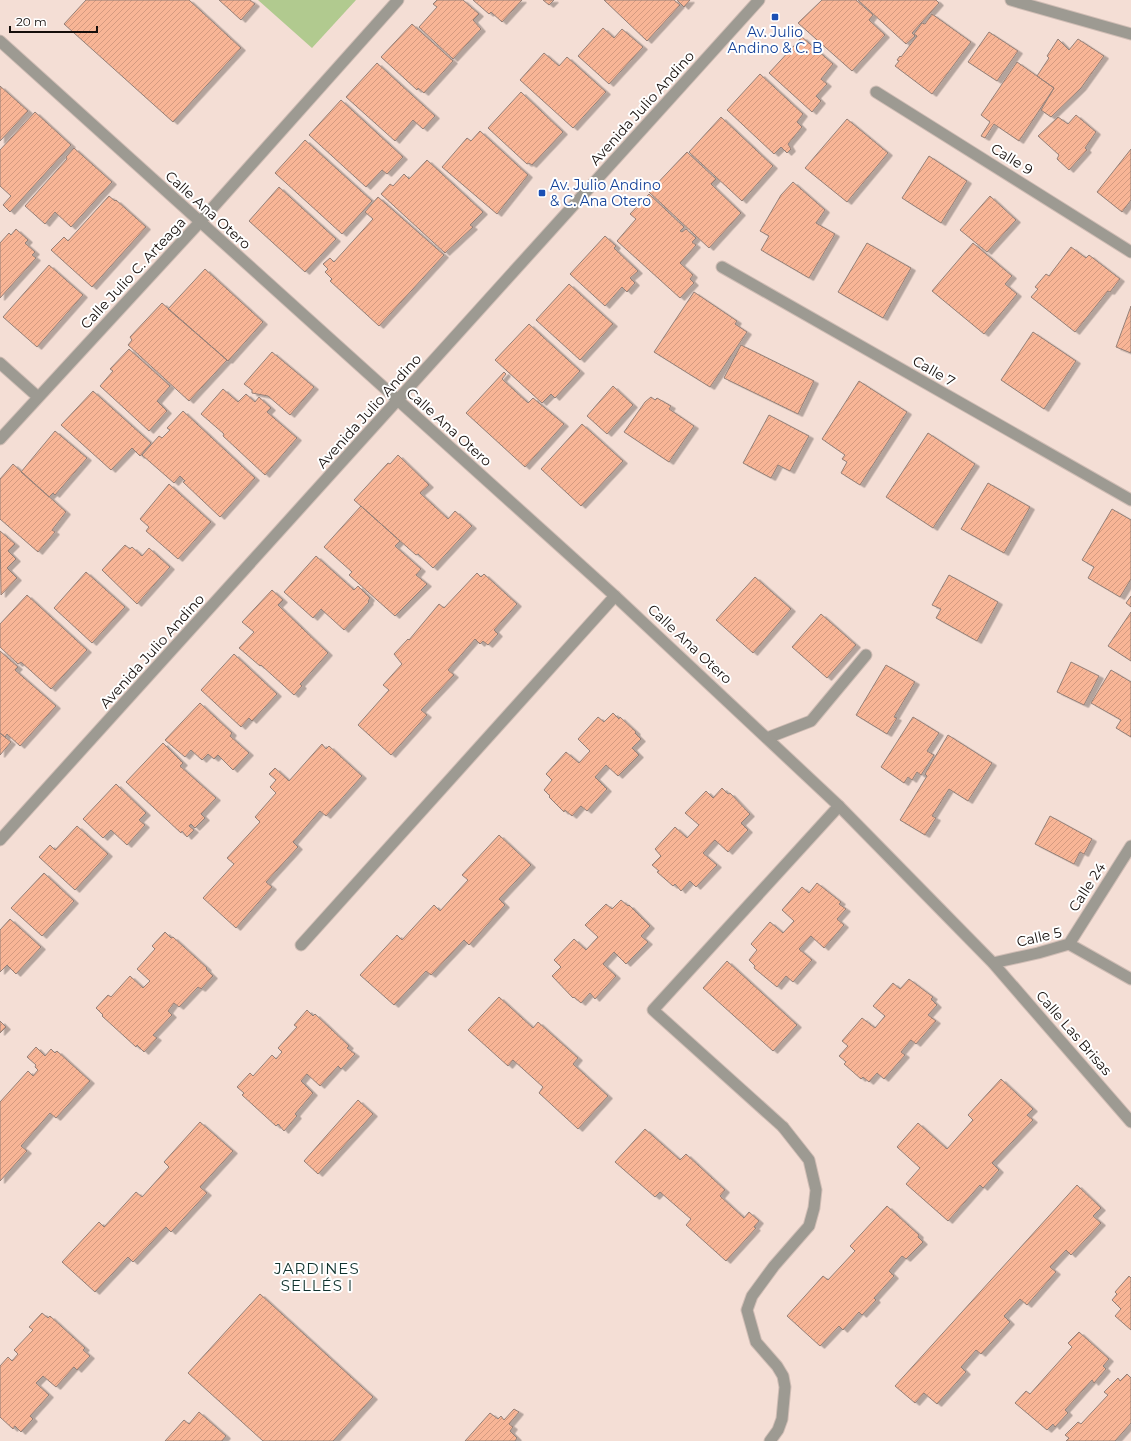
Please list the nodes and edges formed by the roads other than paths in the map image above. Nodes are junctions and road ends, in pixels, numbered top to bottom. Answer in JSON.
{"nodes":[{"id":1,"x":398,"y":0,"type":"edge"},
{"id":2,"x":759,"y":0,"type":"edge"},
{"id":3,"x":1011,"y":0,"type":"edge"},
{"id":4,"x":1131,"y":34,"type":"edge"},
{"id":5,"x":0,"y":42,"type":"edge"},
{"id":6,"x":876,"y":92,"type":"dead end"},
{"id":7,"x":199,"y":223,"type":"junction"},
{"id":8,"x":1131,"y":252,"type":"edge"},
{"id":9,"x":722,"y":267,"type":"dead end"},
{"id":10,"x":0,"y":363,"type":"edge"},
{"id":11,"x":38,"y":397,"type":"junction"},
{"id":12,"x":398,"y":401,"type":"junction"},
{"id":13,"x":0,"y":439,"type":"edge"},
{"id":14,"x":1131,"y":500,"type":"edge"},
{"id":15,"x":616,"y":596,"type":"junction"},
{"id":16,"x":866,"y":655,"type":"dead end"},
{"id":17,"x":767,"y":738,"type":"junction"},
{"id":18,"x":839,"y":806,"type":"junction"},
{"id":19,"x":0,"y":840,"type":"edge"},
{"id":20,"x":1131,"y":846,"type":"edge"},
{"id":21,"x":1069,"y":944,"type":"junction"},
{"id":22,"x":301,"y":945,"type":"dead end"},
{"id":23,"x":993,"y":963,"type":"junction"},
{"id":24,"x":1131,"y":979,"type":"edge"},
{"id":25,"x":1131,"y":1122,"type":"edge"},
{"id":26,"x":770,"y":1441,"type":"edge"}],
"edges":[{"from":1,"to":7,"type":"street","name":"Calle Julio C. Arteaga"},
{"from":2,"to":12,"type":"street","name":"Avenida Julio Andino"},
{"from":3,"to":4,"type":"street"},
{"from":5,"to":7,"type":"street","name":"Calle Ana Otero"},
{"from":6,"to":8,"type":"street","name":"Calle 9"},
{"from":7,"to":11,"type":"street","name":"Calle Julio C. Arteaga"},
{"from":7,"to":12,"type":"street","name":"Calle Ana Otero"},
{"from":9,"to":14,"type":"street","name":"Calle 7"},
{"from":10,"to":11,"type":"street"},
{"from":11,"to":13,"type":"street","name":"Calle Julio C. Arteaga"},
{"from":12,"to":15,"type":"street","name":"Calle Ana Otero"},
{"from":12,"to":19,"type":"street","name":"Avenida Julio Andino"},
{"from":15,"to":17,"type":"street","name":"Calle Ana Otero"},
{"from":15,"to":22,"type":"street"},
{"from":16,"to":17,"type":"street"},
{"from":17,"to":18,"type":"street","name":"Calle Ana Otero"},
{"from":18,"to":23,"type":"street","name":"Calle Las Brisas"},
{"from":18,"to":26,"type":"street"},
{"from":20,"to":21,"type":"street","name":"Calle 24"},
{"from":21,"to":23,"type":"street","name":"Calle 5"},
{"from":21,"to":24,"type":"street","name":"Calle 5"},
{"from":23,"to":25,"type":"street","name":"Calle Las Brisas"}]}
